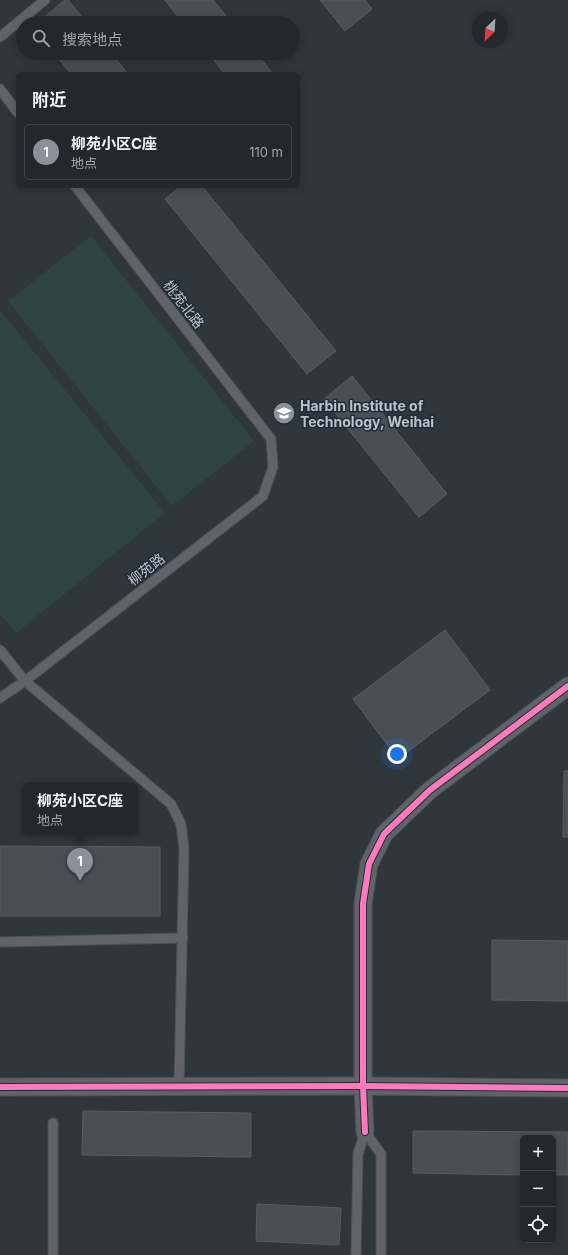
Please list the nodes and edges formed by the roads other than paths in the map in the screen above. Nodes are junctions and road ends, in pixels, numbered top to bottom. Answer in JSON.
{"nodes":[{"id":1,"x":45,"y":0,"type":"edge"},
{"id":2,"x":26,"y":16,"type":"edge"},
{"id":3,"x":16,"y":24,"type":"edge"},
{"id":4,"x":0,"y":37,"type":"edge"},
{"id":5,"x":0,"y":89,"type":"edge"},
{"id":6,"x":16,"y":109,"type":"edge"},
{"id":7,"x":77,"y":188,"type":"edge"},
{"id":8,"x":271,"y":439,"type":"joint"},
{"id":9,"x":0,"y":650,"type":"edge"},
{"id":10,"x":25,"y":681,"type":"junction"},
{"id":11,"x":568,"y":686,"type":"edge"},
{"id":12,"x":0,"y":698,"type":"edge"},
{"id":13,"x":183,"y":938,"type":"junction"},
{"id":14,"x":0,"y":942,"type":"edge"},
{"id":15,"x":179,"y":1086,"type":"junction"},
{"id":16,"x":363,"y":1086,"type":"junction"},
{"id":17,"x":0,"y":1087,"type":"edge"},
{"id":18,"x":568,"y":1088,"type":"edge"},
{"id":19,"x":53,"y":1124,"type":"dead end"},
{"id":20,"x":365,"y":1132,"type":"junction"},
{"id":21,"x":53,"y":1255,"type":"edge"},
{"id":22,"x":356,"y":1255,"type":"edge"},
{"id":23,"x":382,"y":1255,"type":"edge"}],
"edges":[{"from":1,"to":2,"type":"lane"},
{"from":3,"to":4,"type":"lane"},
{"from":5,"to":6,"type":"lane"},
{"from":7,"to":8,"type":"lane","name":"桃苑北路"},
{"from":8,"to":10,"type":"lane","name":"柳苑路"},
{"from":9,"to":10,"type":"lane"},
{"from":10,"to":12,"type":"lane","name":"柳苑路"},
{"from":10,"to":13,"type":"lane"},
{"from":11,"to":16,"type":"street"},
{"from":13,"to":14,"type":"lane"},
{"from":13,"to":15,"type":"lane"},
{"from":15,"to":16,"type":"street"},
{"from":15,"to":17,"type":"street"},
{"from":16,"to":18,"type":"street"},
{"from":16,"to":20,"type":"street"},
{"from":19,"to":21,"type":"lane"},
{"from":20,"to":22,"type":"lane"},
{"from":20,"to":23,"type":"lane"}]}
